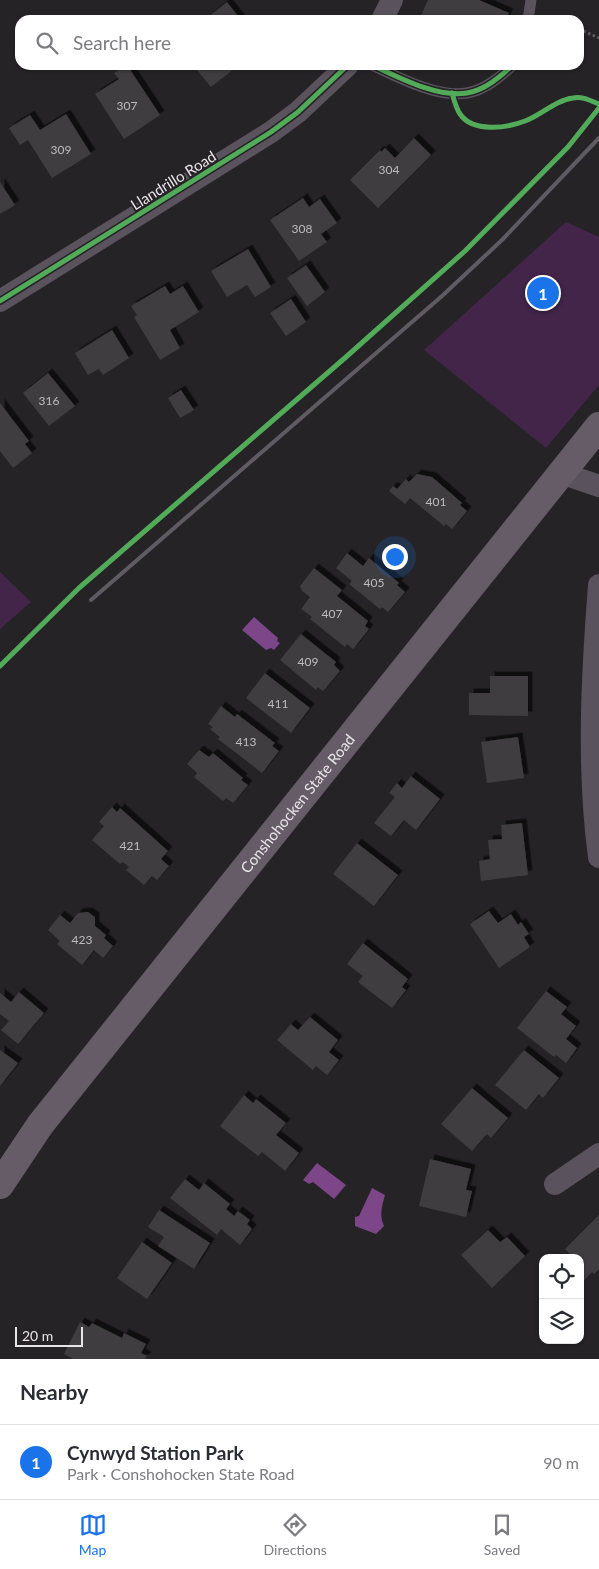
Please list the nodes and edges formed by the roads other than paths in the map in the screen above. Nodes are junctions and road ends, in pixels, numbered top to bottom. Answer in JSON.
{"nodes":[{"id":1,"x":392,"y":0,"type":"edge"},
{"id":2,"x":531,"y":0,"type":"edge"},
{"id":3,"x":384,"y":15,"type":"edge"},
{"id":4,"x":529,"y":15,"type":"edge"},
{"id":5,"x":343,"y":70,"type":"edge"},
{"id":6,"x":383,"y":70,"type":"edge"},
{"id":7,"x":506,"y":70,"type":"edge"},
{"id":8,"x":0,"y":301,"type":"edge"},
{"id":9,"x":599,"y":426,"type":"edge"},
{"id":10,"x":562,"y":473,"type":"junction"},
{"id":11,"x":599,"y":486,"type":"edge"},
{"id":12,"x":599,"y":585,"type":"edge"},
{"id":13,"x":599,"y":856,"type":"edge"},
{"id":14,"x":599,"y":1154,"type":"edge"},
{"id":15,"x":555,"y":1184,"type":"dead end"},
{"id":16,"x":0,"y":1186,"type":"edge"}],
"edges":[{"from":1,"to":3,"type":"street"},
{"from":2,"to":4,"type":"lane"},
{"from":5,"to":8,"type":"street","name":"Llandrillo Road"},
{"from":6,"to":7,"type":"lane"},
{"from":9,"to":10,"type":"main road","name":"Conshohocken State Road"},
{"from":10,"to":11,"type":"street"},
{"from":10,"to":16,"type":"main road","name":"Conshohocken State Road"},
{"from":12,"to":13,"type":"street"},
{"from":14,"to":15,"type":"street"}]}
